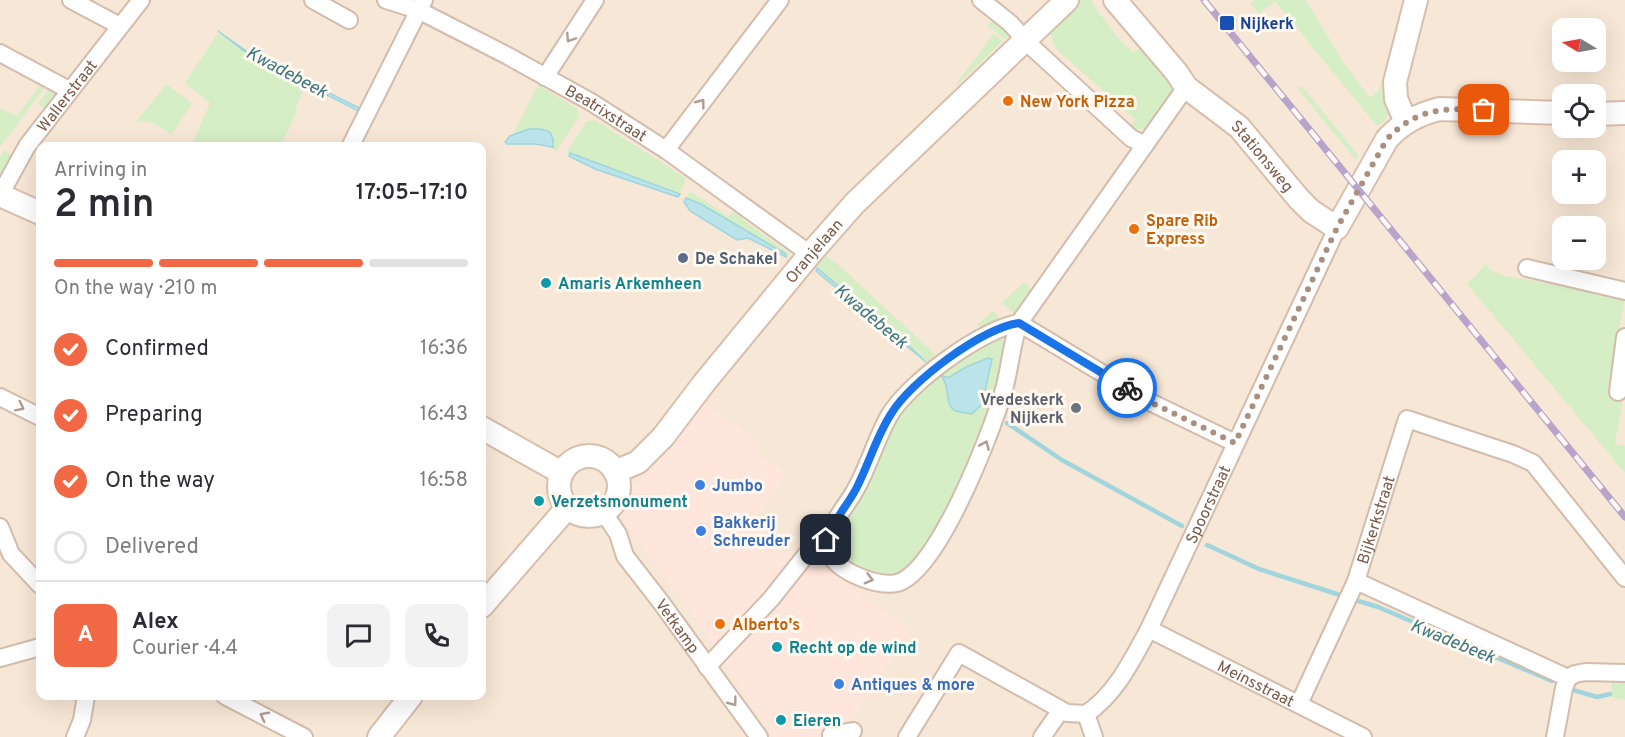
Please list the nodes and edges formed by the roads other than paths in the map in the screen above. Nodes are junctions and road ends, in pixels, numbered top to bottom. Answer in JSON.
{"nodes":[{"id":1,"x":71,"y":0,"type":"edge"},
{"id":2,"x":141,"y":0,"type":"edge"},
{"id":3,"x":313,"y":0,"type":"edge"},
{"id":4,"x":386,"y":0,"type":"edge"},
{"id":5,"x":595,"y":0,"type":"edge"},
{"id":6,"x":780,"y":0,"type":"edge"},
{"id":7,"x":981,"y":0,"type":"edge"},
{"id":8,"x":1067,"y":0,"type":"edge"},
{"id":9,"x":1115,"y":0,"type":"edge"},
{"id":10,"x":1416,"y":0,"type":"edge"},
{"id":11,"x":421,"y":5,"type":"edge"},
{"id":12,"x":348,"y":20,"type":"dead end"},
{"id":13,"x":120,"y":26,"type":"junction"},
{"id":14,"x":1025,"y":40,"type":"junction"},
{"id":15,"x":0,"y":53,"type":"edge"},
{"id":16,"x":545,"y":77,"type":"junction"},
{"id":17,"x":1186,"y":87,"type":"junction"},
{"id":18,"x":69,"y":90,"type":"junction"},
{"id":19,"x":1552,"y":113,"type":"edge"},
{"id":20,"x":1625,"y":113,"type":"edge"},
{"id":21,"x":1606,"y":114,"type":"edge"},
{"id":22,"x":1406,"y":122,"type":"junction"},
{"id":23,"x":352,"y":142,"type":"edge"},
{"id":24,"x":1145,"y":145,"type":"junction"},
{"id":25,"x":666,"y":150,"type":"junction"},
{"id":26,"x":0,"y":195,"type":"edge"},
{"id":27,"x":36,"y":211,"type":"edge"},
{"id":28,"x":1337,"y":228,"type":"junction"},
{"id":29,"x":810,"y":254,"type":"junction"},
{"id":30,"x":1527,"y":268,"type":"dead end"},
{"id":31,"x":1625,"y":291,"type":"edge"},
{"id":32,"x":1019,"y":323,"type":"junction"},
{"id":33,"x":1624,"y":345,"type":"edge"},
{"id":34,"x":1618,"y":392,"type":"dead end"},
{"id":35,"x":0,"y":396,"type":"edge"},
{"id":36,"x":36,"y":415,"type":"edge"},
{"id":37,"x":486,"y":430,"type":"edge"},
{"id":38,"x":1235,"y":443,"type":"junction"},
{"id":39,"x":615,"y":472,"type":"junction"},
{"id":40,"x":562,"y":473,"type":"junction"},
{"id":41,"x":567,"y":508,"type":"junction"},
{"id":42,"x":604,"y":513,"type":"junction"},
{"id":43,"x":0,"y":528,"type":"edge"},
{"id":44,"x":825,"y":544,"type":"junction"},
{"id":45,"x":1625,"y":578,"type":"edge"},
{"id":46,"x":36,"y":581,"type":"edge"},
{"id":47,"x":1356,"y":581,"type":"junction"},
{"id":48,"x":486,"y":601,"type":"edge"},
{"id":49,"x":1149,"y":629,"type":"junction"},
{"id":50,"x":36,"y":648,"type":"edge"},
{"id":51,"x":0,"y":657,"type":"edge"},
{"id":52,"x":714,"y":665,"type":"junction"},
{"id":53,"x":1625,"y":673,"type":"edge"},
{"id":54,"x":1568,"y":678,"type":"junction"},
{"id":55,"x":85,"y":700,"type":"edge"},
{"id":56,"x":233,"y":700,"type":"edge"},
{"id":57,"x":408,"y":700,"type":"edge"},
{"id":58,"x":1299,"y":704,"type":"junction"},
{"id":59,"x":1061,"y":710,"type":"junction"},
{"id":60,"x":1086,"y":714,"type":"junction"},
{"id":61,"x":853,"y":731,"type":"dead end"},
{"id":62,"x":831,"y":735,"type":"dead end"},
{"id":63,"x":75,"y":737,"type":"edge"},
{"id":64,"x":304,"y":737,"type":"edge"},
{"id":65,"x":379,"y":737,"type":"edge"},
{"id":66,"x":759,"y":737,"type":"edge"},
{"id":67,"x":907,"y":737,"type":"edge"},
{"id":68,"x":1042,"y":737,"type":"edge"},
{"id":69,"x":1094,"y":737,"type":"edge"},
{"id":70,"x":1363,"y":737,"type":"edge"},
{"id":71,"x":1555,"y":737,"type":"edge"}],
"edges":[{"from":1,"to":13,"type":"street"},
{"from":2,"to":13,"type":"street","name":"Wallerstraat"},
{"from":3,"to":12,"type":"street"},
{"from":4,"to":11,"type":"street","name":"Beatrixstraat"},
{"from":5,"to":16,"type":"street","one_way":true},
{"from":25,"to":6,"type":"street","one_way":true},
{"from":7,"to":14,"type":"street"},
{"from":8,"to":14,"type":"street","name":"Oranjelaan"},
{"from":9,"to":17,"type":"street","name":"Stationsweg"},
{"from":10,"to":22,"type":"street"},
{"from":11,"to":16,"type":"street","name":"Beatrixstraat"},
{"from":11,"to":23,"type":"street"},
{"from":13,"to":18,"type":"street","name":"Wallerstraat"},
{"from":14,"to":24,"type":"street"},
{"from":14,"to":29,"type":"street","name":"Oranjelaan"},
{"from":15,"to":18,"type":"street"},
{"from":16,"to":25,"type":"street","name":"Beatrixstraat"},
{"from":17,"to":24,"type":"street"},
{"from":17,"to":28,"type":"street","name":"Stationsweg"},
{"from":18,"to":26,"type":"street","name":"Wallerstraat"},
{"from":19,"to":22,"type":"street"},
{"from":20,"to":21,"type":"street"},
{"from":22,"to":28,"type":"street"},
{"from":24,"to":32,"type":"street"},
{"from":25,"to":29,"type":"street","name":"Beatrixstraat"},
{"from":26,"to":27,"type":"street"},
{"from":28,"to":38,"type":"street","name":"Spoorstraat"},
{"from":29,"to":39,"type":"street","name":"Oranjelaan"},
{"from":30,"to":31,"type":"street"},
{"from":32,"to":38,"type":"street"},
{"from":32,"to":44,"type":"street"},
{"from":44,"to":32,"type":"street","one_way":true},
{"from":33,"to":34,"type":"street"},
{"from":35,"to":36,"type":"street","one_way":true},
{"from":37,"to":40,"type":"street"},
{"from":38,"to":49,"type":"street","name":"Spoorstraat"},
{"from":39,"to":40,"type":"street"},
{"from":39,"to":42,"type":"street"},
{"from":40,"to":41,"type":"street"},
{"from":41,"to":42,"type":"street"},
{"from":41,"to":48,"type":"street"},
{"from":42,"to":52,"type":"street","name":"Vetkamp"},
{"from":43,"to":46,"type":"street"},
{"from":44,"to":52,"type":"street"},
{"from":45,"to":47,"type":"street","name":"Bijkerkstraat"},
{"from":47,"to":54,"type":"street"},
{"from":47,"to":58,"type":"street","name":"Bijkerkstraat"},
{"from":49,"to":58,"type":"street","name":"Meinsstraat"},
{"from":49,"to":60,"type":"street","name":"Spoorstraat"},
{"from":50,"to":51,"type":"street"},
{"from":52,"to":66,"type":"street","name":"Vetkamp","one_way":true},
{"from":53,"to":54,"type":"street"},
{"from":54,"to":71,"type":"street"},
{"from":55,"to":63,"type":"street"},
{"from":64,"to":56,"type":"street","one_way":true},
{"from":57,"to":65,"type":"street"},
{"from":58,"to":70,"type":"street","name":"Meinsstraat"},
{"from":59,"to":60,"type":"street"},
{"from":59,"to":67,"type":"street"},
{"from":59,"to":68,"type":"street"},
{"from":60,"to":69,"type":"street"},
{"from":61,"to":62,"type":"street"}]}
